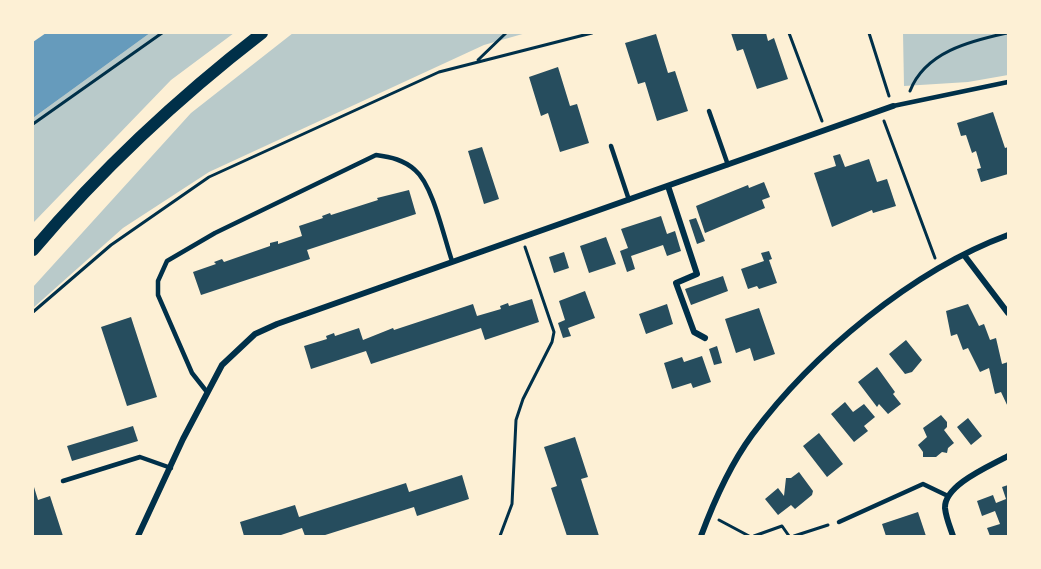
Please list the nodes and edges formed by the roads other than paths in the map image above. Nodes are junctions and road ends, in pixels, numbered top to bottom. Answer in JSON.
{"nodes":[{"id":1,"x":262,"y":33,"type":"edge"},
{"id":2,"x":1008,"y":82,"type":"edge"},
{"id":3,"x":893,"y":106,"type":"joint"},
{"id":4,"x":709,"y":111,"type":"dead end"},
{"id":5,"x":611,"y":146,"type":"dead end"},
{"id":6,"x":728,"y":165,"type":"junction"},
{"id":7,"x":668,"y":186,"type":"junction"},
{"id":8,"x":630,"y":200,"type":"junction"},
{"id":9,"x":1008,"y":236,"type":"edge"},
{"id":10,"x":33,"y":250,"type":"edge"},
{"id":11,"x":964,"y":255,"type":"junction"},
{"id":12,"x":452,"y":261,"type":"junction"},
{"id":13,"x":1008,"y":313,"type":"edge"},
{"id":14,"x":705,"y":338,"type":"dead end"},
{"id":15,"x":207,"y":392,"type":"junction"},
{"id":16,"x":1008,"y":456,"type":"edge"},
{"id":17,"x":171,"y":468,"type":"junction"},
{"id":18,"x":63,"y":481,"type":"dead end"},
{"id":19,"x":948,"y":496,"type":"junction"},
{"id":20,"x":839,"y":522,"type":"road end"},
{"id":21,"x":138,"y":536,"type":"edge"},
{"id":22,"x":701,"y":536,"type":"edge"},
{"id":23,"x":953,"y":536,"type":"edge"}],
"edges":[{"from":1,"to":10,"type":"main road"},
{"from":2,"to":3,"type":"lane"},
{"from":3,"to":6,"type":"street"},
{"from":4,"to":6,"type":"lane"},
{"from":5,"to":8,"type":"lane"},
{"from":6,"to":7,"type":"street"},
{"from":7,"to":8,"type":"street"},
{"from":7,"to":14,"type":"street"},
{"from":8,"to":12,"type":"street"},
{"from":9,"to":11,"type":"street"},
{"from":11,"to":13,"type":"street"},
{"from":11,"to":22,"type":"street"},
{"from":12,"to":15,"type":"street"},
{"from":12,"to":15,"type":"lane"},
{"from":15,"to":17,"type":"street"},
{"from":16,"to":19,"type":"street"},
{"from":17,"to":18,"type":"lane"},
{"from":17,"to":21,"type":"street"},
{"from":19,"to":20,"type":"lane"},
{"from":19,"to":23,"type":"street"}]}
